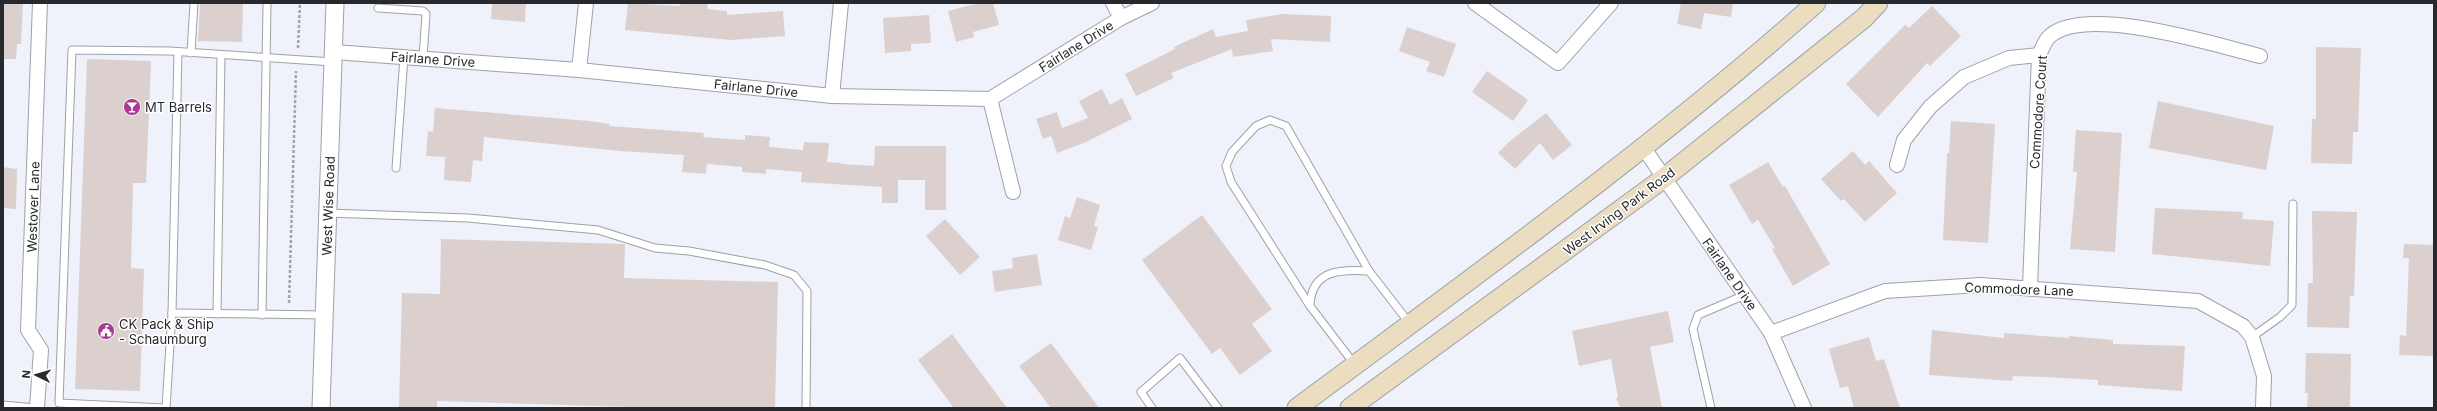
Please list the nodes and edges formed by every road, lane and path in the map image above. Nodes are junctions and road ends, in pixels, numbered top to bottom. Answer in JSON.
{"nodes":[{"id":1,"x":40,"y":3,"type":"edge"},
{"id":2,"x":194,"y":3,"type":"edge"},
{"id":3,"x":268,"y":3,"type":"edge"},
{"id":4,"x":300,"y":3,"type":"edge"},
{"id":5,"x":335,"y":3,"type":"edge"},
{"id":6,"x":586,"y":3,"type":"edge"},
{"id":7,"x":841,"y":3,"type":"edge"},
{"id":8,"x":1113,"y":3,"type":"edge"},
{"id":9,"x":1152,"y":3,"type":"edge"},
{"id":10,"x":1475,"y":3,"type":"edge"},
{"id":11,"x":1611,"y":3,"type":"edge"},
{"id":12,"x":1816,"y":3,"type":"edge"},
{"id":13,"x":1878,"y":3,"type":"edge"},
{"id":14,"x":378,"y":8,"type":"dead end"},
{"id":15,"x":1121,"y":18,"type":"junction"},
{"id":16,"x":178,"y":52,"type":"junction"},
{"id":17,"x":192,"y":53,"type":"junction"},
{"id":18,"x":2039,"y":54,"type":"junction"},
{"id":19,"x":221,"y":55,"type":"junction"},
{"id":20,"x":2260,"y":56,"type":"dead end"},
{"id":21,"x":334,"y":57,"type":"junction"},
{"id":22,"x":404,"y":57,"type":"junction"},
{"id":23,"x":423,"y":58,"type":"junction"},
{"id":24,"x":268,"y":59,"type":"junction"},
{"id":25,"x":297,"y":61,"type":"junction"},
{"id":26,"x":579,"y":70,"type":"junction"},
{"id":27,"x":832,"y":96,"type":"junction"},
{"id":28,"x":990,"y":99,"type":"junction"},
{"id":29,"x":1643,"y":147,"type":"junction"},
{"id":30,"x":1897,"y":165,"type":"dead end"},
{"id":31,"x":396,"y":168,"type":"dead end"},
{"id":32,"x":1664,"y":178,"type":"junction"},
{"id":33,"x":1013,"y":192,"type":"dead end"},
{"id":34,"x":2293,"y":204,"type":"dead end"},
{"id":35,"x":328,"y":213,"type":"junction"},
{"id":36,"x":1368,"y":271,"type":"junction"},
{"id":37,"x":2030,"y":287,"type":"junction"},
{"id":38,"x":1745,"y":295,"type":"junction"},
{"id":39,"x":1310,"y":306,"type":"junction"},
{"id":40,"x":172,"y":313,"type":"junction"},
{"id":41,"x":217,"y":314,"type":"junction"},
{"id":42,"x":289,"y":314,"type":"junction"},
{"id":43,"x":262,"y":315,"type":"junction"},
{"id":44,"x":325,"y":315,"type":"junction"},
{"id":45,"x":1410,"y":324,"type":"junction"},
{"id":46,"x":1771,"y":333,"type":"junction"},
{"id":47,"x":2252,"y":337,"type":"junction"},
{"id":48,"x":1355,"y":365,"type":"junction"},
{"id":49,"x":3,"y":405,"type":"edge"},
{"id":50,"x":37,"y":408,"type":"edge"},
{"id":51,"x":166,"y":408,"type":"edge"},
{"id":52,"x":321,"y":408,"type":"edge"},
{"id":53,"x":806,"y":408,"type":"edge"},
{"id":54,"x":1152,"y":408,"type":"edge"},
{"id":55,"x":1218,"y":408,"type":"edge"},
{"id":56,"x":1298,"y":408,"type":"edge"},
{"id":57,"x":1350,"y":408,"type":"edge"},
{"id":58,"x":1711,"y":408,"type":"edge"},
{"id":59,"x":1804,"y":408,"type":"edge"},
{"id":60,"x":2263,"y":408,"type":"edge"}],
"edges":[{"from":1,"to":50,"type":"street","name":"Westover Lane"},
{"from":2,"to":17,"type":"lane"},
{"from":3,"to":24,"type":"lane"},
{"from":4,"to":25,"type":"path"},
{"from":5,"to":21,"type":"street","name":"West Wise Road"},
{"from":6,"to":26,"type":"street"},
{"from":7,"to":27,"type":"street"},
{"from":8,"to":15,"type":"street"},
{"from":9,"to":15,"type":"street","name":"Fairlane Drive"},
{"from":10,"to":11,"type":"street"},
{"from":12,"to":29,"type":"main road"},
{"from":13,"to":32,"type":"main road","name":"West Irving Park Road"},
{"from":14,"to":23,"type":"lane"},
{"from":15,"to":28,"type":"street","name":"Fairlane Drive"},
{"from":16,"to":17,"type":"lane"},
{"from":16,"to":40,"type":"lane"},
{"from":16,"to":51,"type":"lane"},
{"from":17,"to":19,"type":"lane"},
{"from":18,"to":20,"type":"street","name":"Commodore Court"},
{"from":18,"to":30,"type":"street"},
{"from":18,"to":37,"type":"street","name":"Commodore Court"},
{"from":19,"to":24,"type":"lane"},
{"from":19,"to":41,"type":"lane"},
{"from":21,"to":22,"type":"street","name":"Fairlane Drive"},
{"from":21,"to":25,"type":"lane"},
{"from":21,"to":35,"type":"street","name":"West Wise Road"},
{"from":22,"to":23,"type":"street","name":"Fairlane Drive"},
{"from":22,"to":31,"type":"lane"},
{"from":23,"to":26,"type":"street","name":"Fairlane Drive"},
{"from":24,"to":25,"type":"lane"},
{"from":24,"to":43,"type":"lane"},
{"from":25,"to":42,"type":"path"},
{"from":26,"to":27,"type":"street","name":"Fairlane Drive"},
{"from":27,"to":28,"type":"street","name":"Fairlane Drive"},
{"from":28,"to":33,"type":"street"},
{"from":29,"to":32,"type":"street","name":"Fairlane Drive"},
{"from":29,"to":45,"type":"main road"},
{"from":32,"to":38,"type":"street","name":"Fairlane Drive"},
{"from":32,"to":57,"type":"main road","name":"West Irving Park Road"},
{"from":34,"to":47,"type":"lane"},
{"from":35,"to":44,"type":"street","name":"West Wise Road"},
{"from":35,"to":53,"type":"lane"},
{"from":36,"to":39,"type":"lane"},
{"from":36,"to":39,"type":"lane"},
{"from":36,"to":45,"type":"lane"},
{"from":37,"to":46,"type":"street","name":"Commodore Lane"},
{"from":37,"to":47,"type":"street","name":"Commodore Lane"},
{"from":38,"to":46,"type":"street","name":"Fairlane Drive"},
{"from":38,"to":58,"type":"lane"},
{"from":39,"to":48,"type":"lane"},
{"from":40,"to":41,"type":"lane"},
{"from":40,"to":51,"type":"lane"},
{"from":41,"to":43,"type":"lane"},
{"from":42,"to":43,"type":"lane"},
{"from":42,"to":44,"type":"lane"},
{"from":44,"to":52,"type":"street","name":"West Wise Road"},
{"from":45,"to":48,"type":"main road"},
{"from":46,"to":59,"type":"street","name":"Fairlane Drive"},
{"from":47,"to":60,"type":"street"},
{"from":48,"to":56,"type":"main road"},
{"from":49,"to":50,"type":"lane"},
{"from":54,"to":55,"type":"lane"}]}
